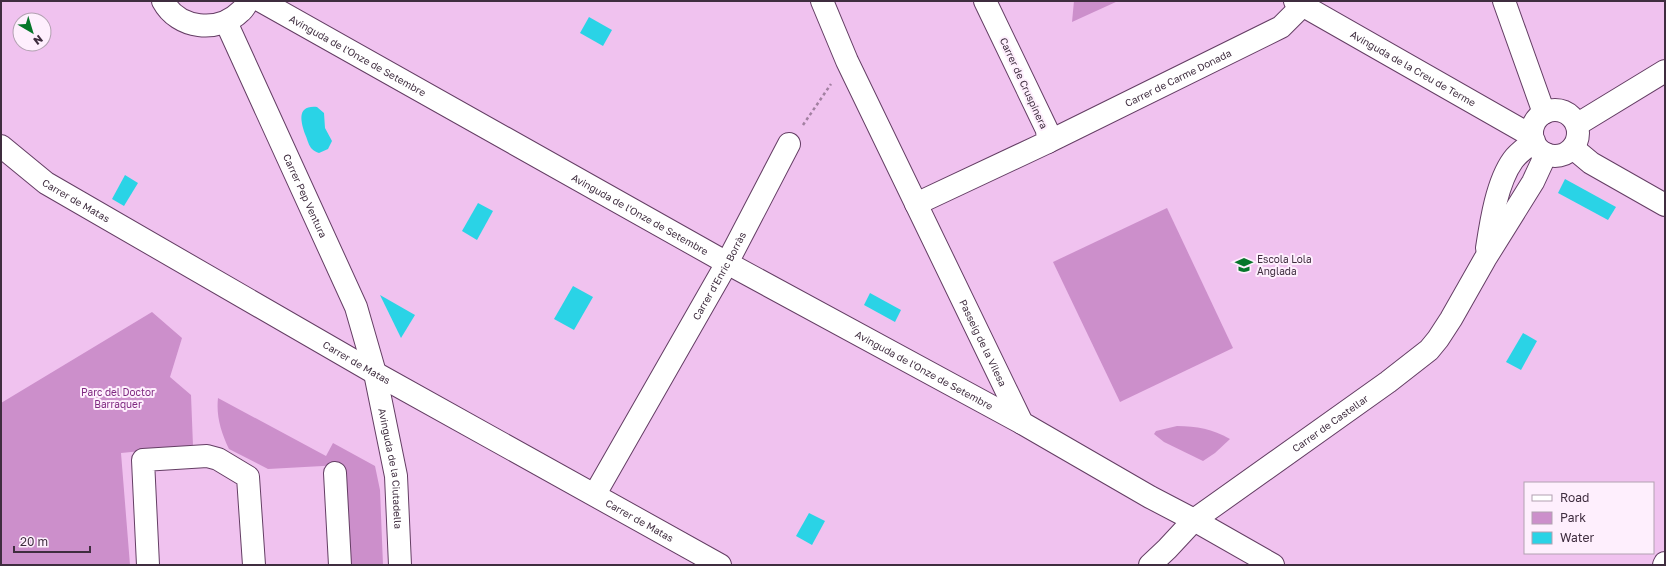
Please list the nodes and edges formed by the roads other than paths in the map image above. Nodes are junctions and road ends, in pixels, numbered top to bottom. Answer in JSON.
{"nodes":[{"id":1,"x":163,"y":1,"type":"edge"},
{"id":2,"x":248,"y":1,"type":"edge"},
{"id":3,"x":261,"y":1,"type":"edge"},
{"id":4,"x":822,"y":1,"type":"edge"},
{"id":5,"x":984,"y":1,"type":"edge"},
{"id":6,"x":1504,"y":1,"type":"edge"},
{"id":7,"x":1301,"y":2,"type":"edge"},
{"id":8,"x":226,"y":22,"type":"junction"},
{"id":9,"x":1665,"y":71,"type":"edge"},
{"id":10,"x":1544,"y":113,"type":"junction"},
{"id":11,"x":1578,"y":124,"type":"junction"},
{"id":12,"x":1048,"y":142,"type":"junction"},
{"id":13,"x":789,"y":144,"type":"road end"},
{"id":14,"x":1537,"y":144,"type":"junction"},
{"id":15,"x":1,"y":146,"type":"edge"},
{"id":16,"x":1573,"y":148,"type":"junction"},
{"id":17,"x":916,"y":204,"type":"junction"},
{"id":18,"x":1665,"y":205,"type":"edge"},
{"id":19,"x":727,"y":263,"type":"junction"},
{"id":20,"x":375,"y":373,"type":"junction"},
{"id":21,"x":1022,"y":422,"type":"junction"},
{"id":22,"x":335,"y":473,"type":"dead end"},
{"id":23,"x":595,"y":494,"type":"junction"},
{"id":24,"x":1194,"y":520,"type":"junction"},
{"id":25,"x":148,"y":565,"type":"edge"},
{"id":26,"x":254,"y":565,"type":"edge"},
{"id":27,"x":340,"y":565,"type":"edge"},
{"id":28,"x":400,"y":565,"type":"edge"},
{"id":29,"x":720,"y":565,"type":"edge"},
{"id":30,"x":1150,"y":565,"type":"edge"},
{"id":31,"x":1273,"y":565,"type":"edge"}],
"edges":[{"from":1,"to":8,"type":"street"},
{"from":2,"to":8,"type":"street"},
{"from":3,"to":19,"type":"street","name":"Avinguda de l'Onze de Setembre"},
{"from":4,"to":17,"type":"street","name":"Passeig de la Vilesa"},
{"from":5,"to":12,"type":"street","name":"Carrer de Cruspinera"},
{"from":6,"to":10,"type":"street"},
{"from":7,"to":12,"type":"street","name":"Carrer de Carme Donada"},
{"from":7,"to":14,"type":"street","name":"Avinguda de la Creu de Terme"},
{"from":8,"to":20,"type":"street","name":"Carrer Pep Ventura"},
{"from":9,"to":11,"type":"street"},
{"from":10,"to":11,"type":"street"},
{"from":10,"to":14,"type":"street"},
{"from":11,"to":16,"type":"street"},
{"from":12,"to":17,"type":"street","name":"Carrer de Cruspinera"},
{"from":13,"to":19,"type":"street","name":"Carrer d'Enric Borràs"},
{"from":14,"to":16,"type":"street"},
{"from":14,"to":24,"type":"street","name":"Carrer de Castellar"},
{"from":15,"to":20,"type":"street","name":"Carrer de Matas"},
{"from":16,"to":18,"type":"street"},
{"from":17,"to":21,"type":"street","name":"Passeig de la Vilesa"},
{"from":19,"to":21,"type":"street","name":"Avinguda de l'Onze de Setembre"},
{"from":19,"to":23,"type":"street","name":"Carrer d'Enric Borràs"},
{"from":20,"to":23,"type":"street","name":"Carrer de Matas"},
{"from":20,"to":28,"type":"street","name":"Avinguda de la Ciutadella"},
{"from":21,"to":24,"type":"street"},
{"from":22,"to":27,"type":"street"},
{"from":23,"to":29,"type":"street","name":"Carrer de Matas"},
{"from":24,"to":30,"type":"street","name":"Carrer de Castellar"},
{"from":24,"to":31,"type":"street"},
{"from":25,"to":26,"type":"street"}]}
